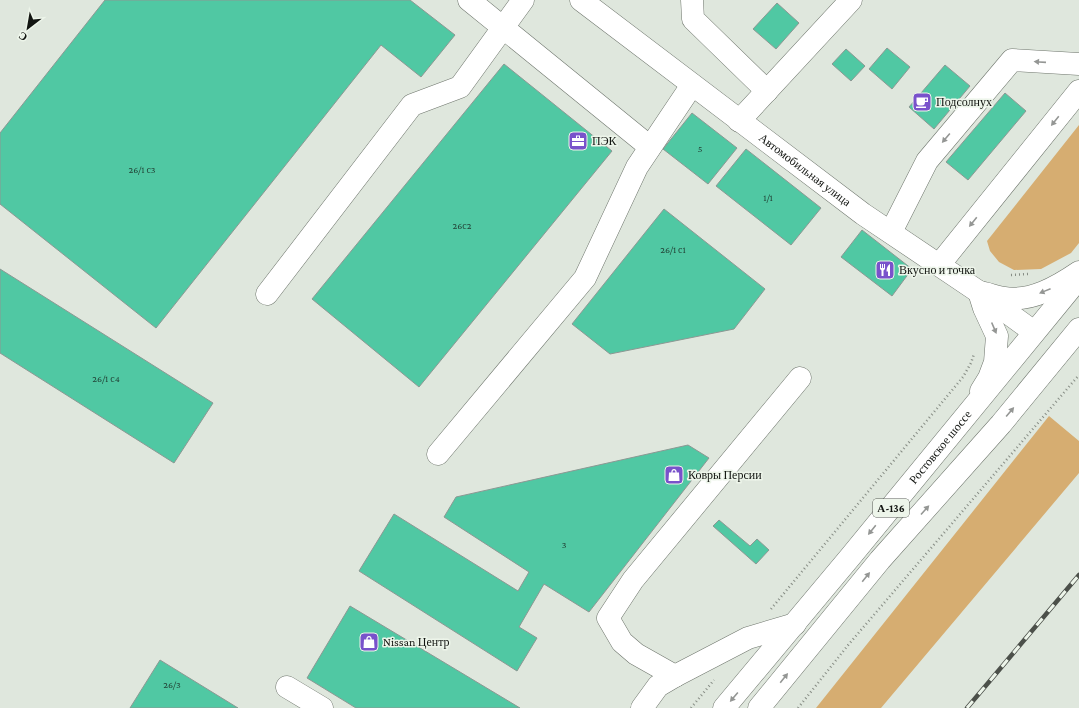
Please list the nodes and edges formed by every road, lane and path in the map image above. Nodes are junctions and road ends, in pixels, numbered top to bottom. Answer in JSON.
{"nodes":[{"id":1,"x":469,"y":0,"type":"edge"},
{"id":2,"x":523,"y":0,"type":"edge"},
{"id":3,"x":581,"y":0,"type":"edge"},
{"id":4,"x":692,"y":0,"type":"edge"},
{"id":5,"x":851,"y":0,"type":"edge"},
{"id":6,"x":503,"y":27,"type":"junction"},
{"id":7,"x":1079,"y":64,"type":"edge"},
{"id":8,"x":692,"y":85,"type":"junction"},
{"id":9,"x":767,"y":91,"type":"junction"},
{"id":10,"x":1079,"y":91,"type":"edge"},
{"id":11,"x":739,"y":121,"type":"junction"},
{"id":12,"x":650,"y":147,"type":"junction"},
{"id":13,"x":890,"y":232,"type":"junction"},
{"id":14,"x":939,"y":265,"type":"junction"},
{"id":15,"x":1079,"y":272,"type":"edge"},
{"id":16,"x":1079,"y":278,"type":"edge"},
{"id":17,"x":979,"y":292,"type":"junction"},
{"id":18,"x":267,"y":294,"type":"dead end"},
{"id":19,"x":1079,"y":329,"type":"edge"},
{"id":20,"x":1034,"y":332,"type":"junction"},
{"id":21,"x":975,"y":350,"type":"dead end"},
{"id":22,"x":1061,"y":352,"type":"junction"},
{"id":23,"x":1079,"y":375,"type":"edge"},
{"id":24,"x":800,"y":378,"type":"dead end"},
{"id":25,"x":967,"y":414,"type":"junction"},
{"id":26,"x":438,"y":454,"type":"dead end"},
{"id":27,"x":768,"y":614,"type":"dead end"},
{"id":28,"x":795,"y":624,"type":"junction"},
{"id":29,"x":675,"y":676,"type":"junction"},
{"id":30,"x":715,"y":679,"type":"dead end"},
{"id":31,"x":287,"y":687,"type":"dead end"},
{"id":32,"x":322,"y":708,"type":"edge"},
{"id":33,"x":642,"y":708,"type":"edge"},
{"id":34,"x":691,"y":708,"type":"edge"},
{"id":35,"x":724,"y":708,"type":"edge"},
{"id":36,"x":759,"y":708,"type":"edge"},
{"id":37,"x":798,"y":708,"type":"edge"}],
"edges":[{"from":1,"to":6,"type":"main road"},
{"from":2,"to":6,"type":"main road"},
{"from":3,"to":8,"type":"main road","name":"Автомобильная улица"},
{"from":4,"to":9,"type":"main road"},
{"from":5,"to":9,"type":"main road"},
{"from":6,"to":12,"type":"main road"},
{"from":6,"to":18,"type":"main road"},
{"from":7,"to":13,"type":"main road","one_way":true},
{"from":8,"to":11,"type":"main road","name":"Автомобильная улица"},
{"from":8,"to":12,"type":"main road"},
{"from":9,"to":11,"type":"main road"},
{"from":10,"to":14,"type":"main road","one_way":true},
{"from":11,"to":13,"type":"main road","name":"Автомобильная улица"},
{"from":12,"to":26,"type":"main road"},
{"from":13,"to":14,"type":"main road","name":"Автомобильная улица"},
{"from":14,"to":17,"type":"main road","name":"Автомобильная улица"},
{"from":15,"to":17,"type":"main road","one_way":true},
{"from":16,"to":20,"type":"main road","name":"Ростовское шоссе","number":"А-136"},
{"from":17,"to":20,"type":"main road","name":"Автомобильная улица"},
{"from":17,"to":25,"type":"main road","one_way":true},
{"from":19,"to":22,"type":"main road","number":"А-136"},
{"from":20,"to":22,"type":"main road","name":"Автомобильная улица"},
{"from":20,"to":25,"type":"main road","name":"Ростовское шоссе","number":"А-136"},
{"from":21,"to":27,"type":"path"},
{"from":36,"to":22,"type":"main road","number":"А-136","one_way":true},
{"from":23,"to":37,"type":"path"},
{"from":24,"to":29,"type":"main road"},
{"from":25,"to":28,"type":"main road","name":"Ростовское шоссе","number":"А-136","one_way":true},
{"from":28,"to":29,"type":"main road"},
{"from":28,"to":35,"type":"main road","name":"Ростовское шоссе","number":"А-136","one_way":true},
{"from":29,"to":33,"type":"main road"},
{"from":30,"to":34,"type":"path"},
{"from":31,"to":32,"type":"main road"}]}
